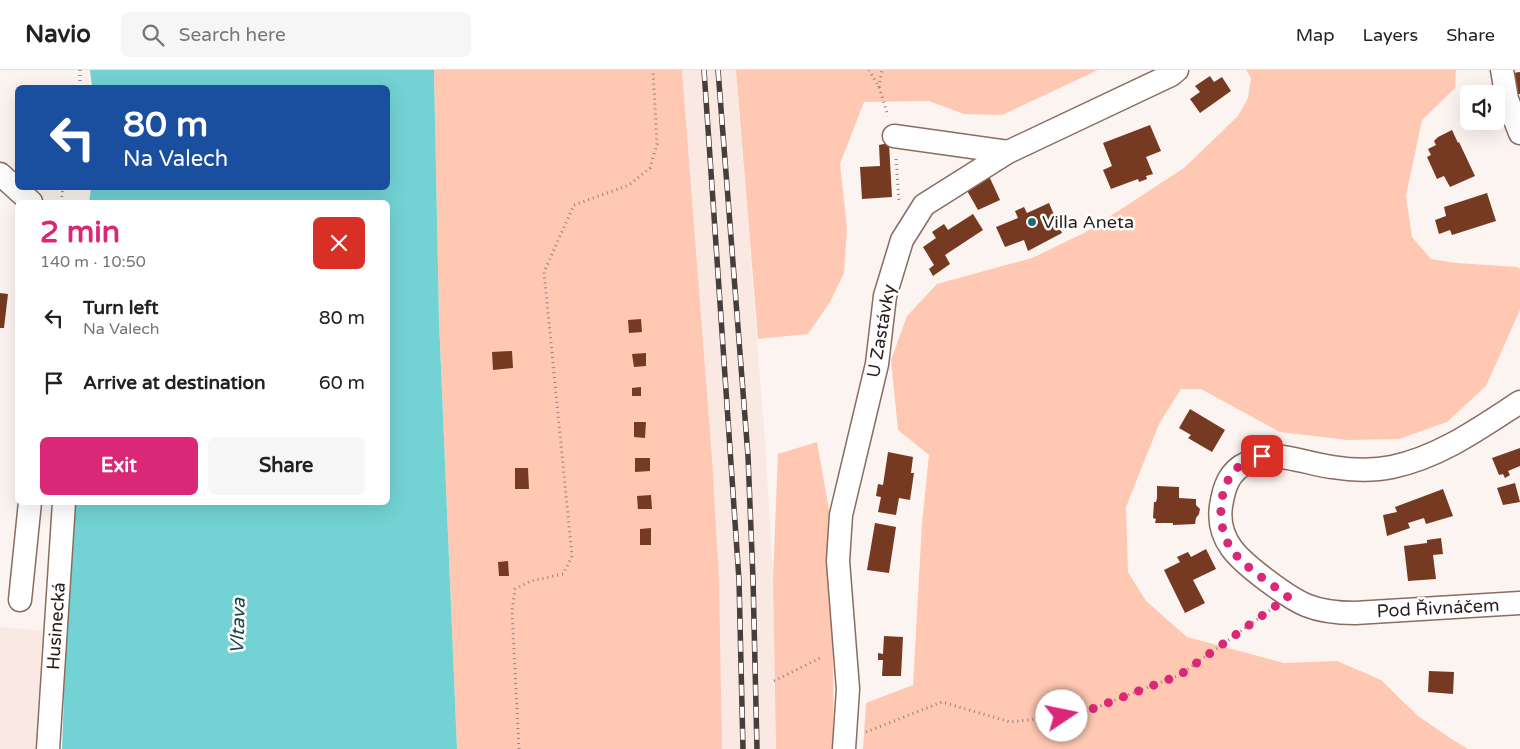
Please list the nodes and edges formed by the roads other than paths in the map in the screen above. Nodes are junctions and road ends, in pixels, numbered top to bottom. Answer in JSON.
{"nodes":[{"id":1,"x":1177,"y":70,"type":"edge"},
{"id":2,"x":1502,"y":70,"type":"edge"},
{"id":3,"x":1520,"y":132,"type":"edge"},
{"id":4,"x":894,"y":136,"type":"dead end"},
{"id":5,"x":1008,"y":152,"type":"junction"},
{"id":6,"x":0,"y":174,"type":"edge"},
{"id":7,"x":15,"y":188,"type":"edge"},
{"id":8,"x":18,"y":190,"type":"edge"},
{"id":9,"x":29,"y":200,"type":"edge"},
{"id":10,"x":1520,"y":402,"type":"edge"},
{"id":11,"x":30,"y":505,"type":"edge"},
{"id":12,"x":64,"y":505,"type":"edge"},
{"id":13,"x":20,"y":600,"type":"dead end"},
{"id":14,"x":1520,"y":603,"type":"edge"},
{"id":15,"x":845,"y":745,"type":"edge"},
{"id":16,"x":48,"y":749,"type":"edge"}],
"edges":[{"from":1,"to":5,"type":"street","name":"U Zastávky"},
{"from":2,"to":3,"type":"street"},
{"from":4,"to":5,"type":"street"},
{"from":5,"to":15,"type":"street","name":"U Zastávky"},
{"from":6,"to":7,"type":"street"},
{"from":8,"to":9,"type":"street"},
{"from":10,"to":14,"type":"street","name":"Pod Řivnáčem"},
{"from":11,"to":13,"type":"street"},
{"from":12,"to":16,"type":"street","name":"Husinecká"}]}
